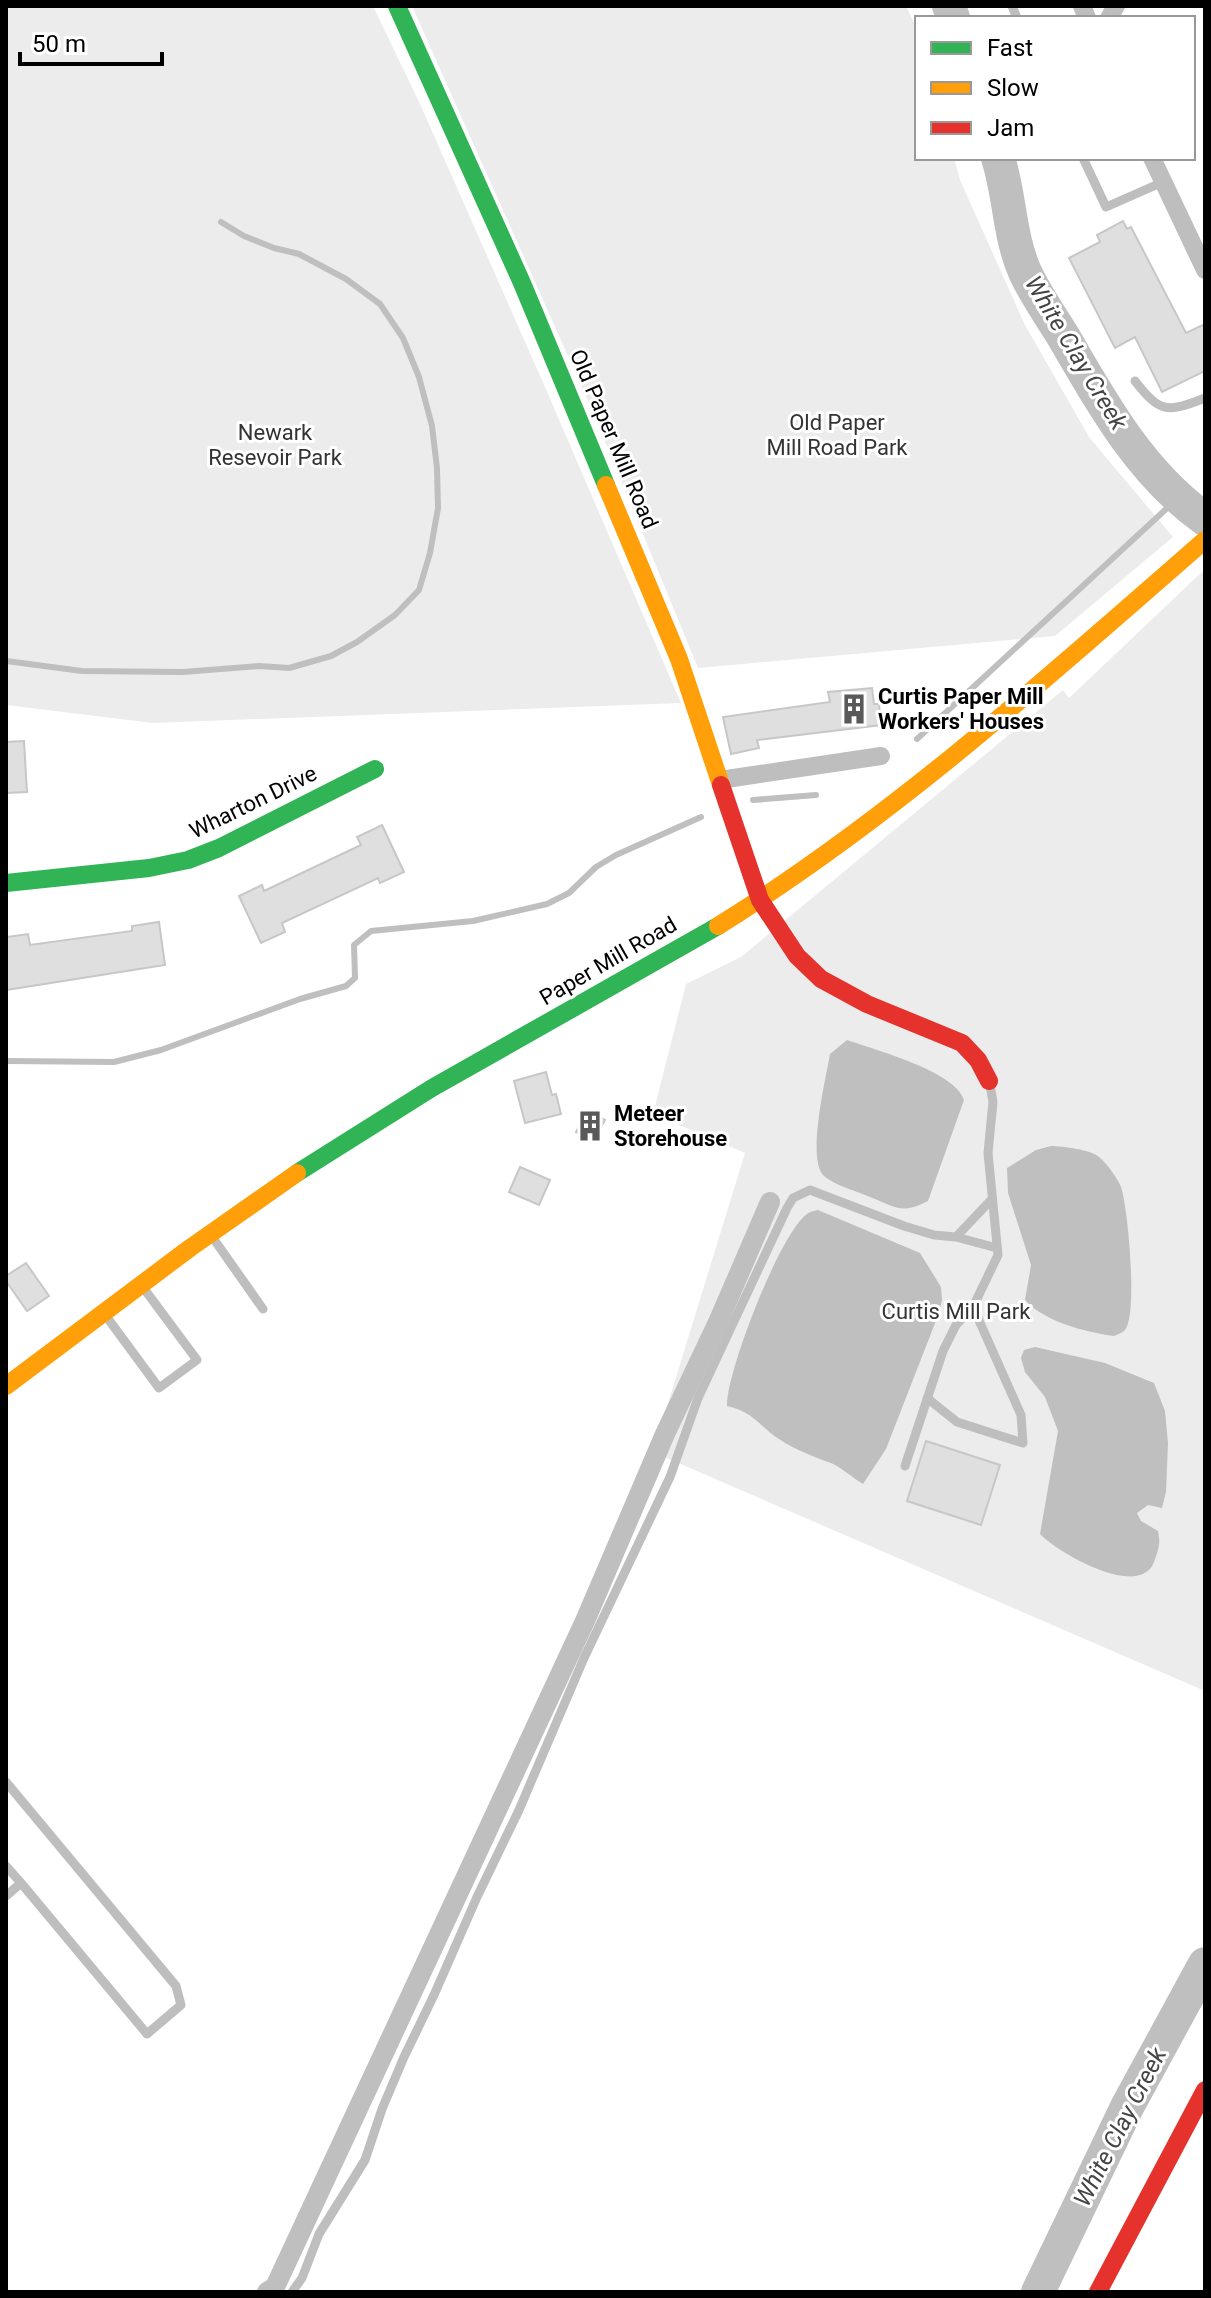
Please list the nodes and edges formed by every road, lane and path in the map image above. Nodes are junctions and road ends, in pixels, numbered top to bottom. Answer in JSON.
{"nodes":[{"id":1,"x":397,"y":6,"type":"edge"},
{"id":2,"x":1084,"y":160,"type":"edge"},
{"id":3,"x":1153,"y":160,"type":"edge"},
{"id":4,"x":1163,"y":182,"type":"junction"},
{"id":5,"x":1205,"y":270,"type":"edge"},
{"id":6,"x":1135,"y":381,"type":"dead end"},
{"id":7,"x":1205,"y":398,"type":"edge"},
{"id":8,"x":1205,"y":540,"type":"edge"},
{"id":9,"x":881,"y":756,"type":"dead end"},
{"id":10,"x":375,"y":769,"type":"dead end"},
{"id":11,"x":720,"y":780,"type":"junction"},
{"id":12,"x":6,"y":883,"type":"edge"},
{"id":13,"x":760,"y":900,"type":"junction"},
{"id":14,"x":989,"y":1081,"type":"joint"},
{"id":15,"x":991,"y":1200,"type":"junction"},
{"id":16,"x":211,"y":1235,"type":"junction"},
{"id":17,"x":956,"y":1237,"type":"junction"},
{"id":18,"x":997,"y":1248,"type":"junction"},
{"id":19,"x":142,"y":1286,"type":"junction"},
{"id":20,"x":973,"y":1307,"type":"junction"},
{"id":21,"x":263,"y":1309,"type":"dead end"},
{"id":22,"x":104,"y":1313,"type":"junction"},
{"id":23,"x":6,"y":1386,"type":"edge"},
{"id":24,"x":927,"y":1398,"type":"junction"},
{"id":25,"x":905,"y":1466,"type":"dead end"},
{"id":26,"x":6,"y":1782,"type":"edge"},
{"id":27,"x":6,"y":1866,"type":"edge"},
{"id":28,"x":21,"y":1883,"type":"junction"},
{"id":29,"x":6,"y":1896,"type":"edge"},
{"id":30,"x":1205,"y":2090,"type":"edge"},
{"id":31,"x":292,"y":2292,"type":"edge"},
{"id":32,"x":1098,"y":2292,"type":"edge"}],
"edges":[{"from":1,"to":11,"type":"street","name":"Old Paper Mill Road"},
{"from":2,"to":4,"type":"lane"},
{"from":3,"to":4,"type":"street"},
{"from":4,"to":5,"type":"street"},
{"from":6,"to":7,"type":"lane"},
{"from":8,"to":13,"type":"street","name":"Paper Mill Road"},
{"from":9,"to":11,"type":"street"},
{"from":10,"to":12,"type":"street","name":"Wharton Drive"},
{"from":11,"to":13,"type":"street","name":"Old Paper Mill Road"},
{"from":13,"to":14,"type":"street","name":"Old Paper Mill Road"},
{"from":13,"to":16,"type":"street","name":"Paper Mill Road"},
{"from":14,"to":15,"type":"lane"},
{"from":15,"to":17,"type":"lane"},
{"from":15,"to":18,"type":"lane"},
{"from":16,"to":19,"type":"street","name":"Paper Mill Road"},
{"from":16,"to":21,"type":"lane"},
{"from":17,"to":18,"type":"lane"},
{"from":17,"to":31,"type":"lane"},
{"from":18,"to":20,"type":"lane"},
{"from":19,"to":22,"type":"street","name":"Paper Mill Road"},
{"from":19,"to":22,"type":"lane"},
{"from":20,"to":24,"type":"lane"},
{"from":20,"to":24,"type":"lane"},
{"from":22,"to":23,"type":"street","name":"Paper Mill Road"},
{"from":24,"to":25,"type":"lane"},
{"from":26,"to":28,"type":"lane"},
{"from":27,"to":28,"type":"lane"},
{"from":28,"to":29,"type":"lane"},
{"from":30,"to":32,"type":"street"}]}
